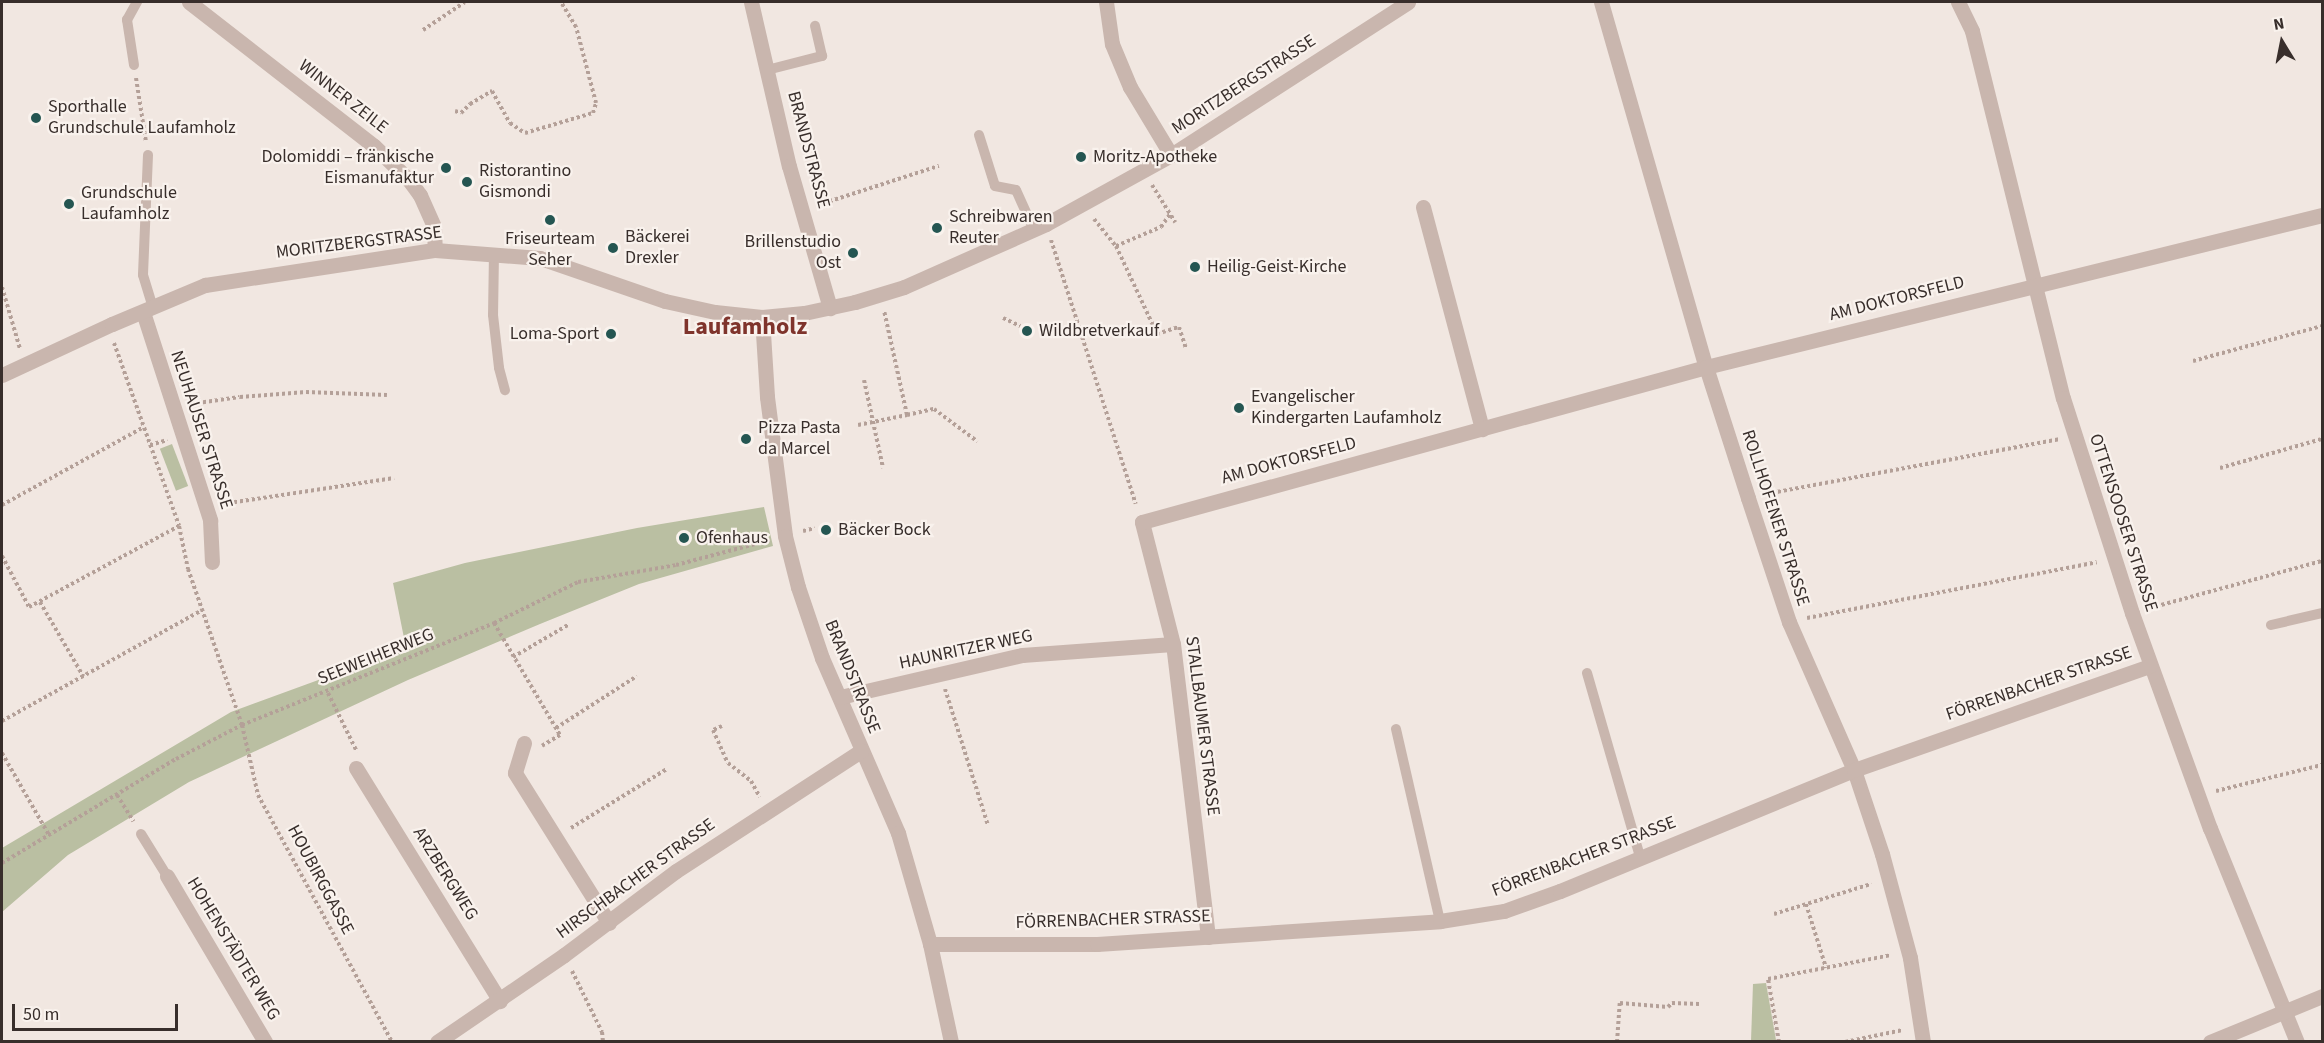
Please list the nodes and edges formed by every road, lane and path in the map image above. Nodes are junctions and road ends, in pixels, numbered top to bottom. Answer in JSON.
{"nodes":[{"id":1,"x":137,"y":2,"type":"edge"},
{"id":2,"x":189,"y":2,"type":"edge"},
{"id":3,"x":465,"y":2,"type":"edge"},
{"id":4,"x":561,"y":2,"type":"edge"},
{"id":5,"x":751,"y":2,"type":"edge"},
{"id":6,"x":1106,"y":2,"type":"edge"},
{"id":7,"x":1408,"y":2,"type":"edge"},
{"id":8,"x":1601,"y":2,"type":"edge"},
{"id":9,"x":1958,"y":2,"type":"edge"},
{"id":10,"x":815,"y":27,"type":"dead end"},
{"id":11,"x":423,"y":30,"type":"dead end"},
{"id":12,"x":134,"y":65,"type":"joint"},
{"id":13,"x":766,"y":70,"type":"junction"},
{"id":14,"x":455,"y":111,"type":"dead end"},
{"id":15,"x":979,"y":135,"type":"dead end"},
{"id":16,"x":148,"y":155,"type":"joint"},
{"id":17,"x":1171,"y":155,"type":"junction"},
{"id":18,"x":939,"y":166,"type":"dead end"},
{"id":19,"x":1155,"y":191,"type":"dead end"},
{"id":20,"x":831,"y":201,"type":"dead end"},
{"id":21,"x":1082,"y":204,"type":"junction"},
{"id":22,"x":1423,"y":207,"type":"dead end"},
{"id":23,"x":1170,"y":214,"type":"junction"},
{"id":24,"x":2322,"y":215,"type":"edge"},
{"id":25,"x":1175,"y":222,"type":"dead end"},
{"id":26,"x":1040,"y":227,"type":"junction"},
{"id":27,"x":1116,"y":246,"type":"junction"},
{"id":28,"x":435,"y":250,"type":"junction"},
{"id":29,"x":494,"y":253,"type":"junction"},
{"id":30,"x":2036,"y":285,"type":"junction"},
{"id":31,"x":2,"y":287,"type":"edge"},
{"id":32,"x":881,"y":295,"type":"junction"},
{"id":33,"x":830,"y":308,"type":"junction"},
{"id":34,"x":148,"y":310,"type":"junction"},
{"id":35,"x":762,"y":317,"type":"junction"},
{"id":36,"x":1003,"y":318,"type":"dead end"},
{"id":37,"x":112,"y":324,"type":"junction"},
{"id":38,"x":1020,"y":326,"type":"dead end"},
{"id":39,"x":2322,"y":326,"type":"edge"},
{"id":40,"x":1186,"y":348,"type":"dead end"},
{"id":41,"x":2193,"y":361,"type":"dead end"},
{"id":42,"x":24,"y":364,"type":"junction"},
{"id":43,"x":1706,"y":367,"type":"junction"},
{"id":44,"x":2,"y":375,"type":"edge"},
{"id":45,"x":864,"y":380,"type":"dead end"},
{"id":46,"x":505,"y":390,"type":"dead end"},
{"id":47,"x":387,"y":395,"type":"dead end"},
{"id":48,"x":173,"y":407,"type":"junction"},
{"id":49,"x":907,"y":415,"type":"junction"},
{"id":50,"x":873,"y":422,"type":"junction"},
{"id":51,"x":858,"y":425,"type":"dead end"},
{"id":52,"x":144,"y":427,"type":"junction"},
{"id":53,"x":1482,"y":429,"type":"junction"},
{"id":54,"x":2075,"y":436,"type":"junction"},
{"id":55,"x":2322,"y":439,"type":"edge"},
{"id":56,"x":977,"y":441,"type":"dead end"},
{"id":57,"x":883,"y":468,"type":"dead end"},
{"id":58,"x":2220,"y":468,"type":"dead end"},
{"id":59,"x":393,"y":478,"type":"dead end"},
{"id":60,"x":1748,"y":498,"type":"junction"},
{"id":61,"x":2,"y":505,"type":"edge"},
{"id":62,"x":206,"y":508,"type":"junction"},
{"id":63,"x":1142,"y":522,"type":"junction"},
{"id":64,"x":179,"y":526,"type":"junction"},
{"id":65,"x":785,"y":536,"type":"junction"},
{"id":66,"x":2,"y":556,"type":"edge"},
{"id":67,"x":2114,"y":559,"type":"junction"},
{"id":68,"x":2322,"y":561,"type":"edge"},
{"id":69,"x":212,"y":562,"type":"dead end"},
{"id":70,"x":40,"y":602,"type":"junction"},
{"id":71,"x":202,"y":610,"type":"junction"},
{"id":72,"x":2132,"y":613,"type":"junction"},
{"id":73,"x":2322,"y":613,"type":"edge"},
{"id":74,"x":1789,"y":622,"type":"junction"},
{"id":75,"x":494,"y":623,"type":"junction"},
{"id":76,"x":568,"y":625,"type":"dead end"},
{"id":77,"x":2271,"y":625,"type":"dead end"},
{"id":78,"x":1173,"y":644,"type":"junction"},
{"id":79,"x":513,"y":657,"type":"junction"},
{"id":80,"x":2150,"y":666,"type":"junction"},
{"id":81,"x":1587,"y":673,"type":"dead end"},
{"id":82,"x":83,"y":675,"type":"junction"},
{"id":83,"x":637,"y":676,"type":"dead end"},
{"id":84,"x":944,"y":686,"type":"dead end"},
{"id":85,"x":328,"y":693,"type":"junction"},
{"id":86,"x":840,"y":697,"type":"junction"},
{"id":87,"x":2,"y":721,"type":"edge"},
{"id":88,"x":242,"y":726,"type":"junction"},
{"id":89,"x":722,"y":726,"type":"dead end"},
{"id":90,"x":556,"y":728,"type":"junction"},
{"id":91,"x":1396,"y":729,"type":"dead end"},
{"id":92,"x":524,"y":743,"type":"joint"},
{"id":93,"x":861,"y":751,"type":"junction"},
{"id":94,"x":2,"y":753,"type":"edge"},
{"id":95,"x":2322,"y":765,"type":"edge"},
{"id":96,"x":356,"y":768,"type":"joint"},
{"id":97,"x":667,"y":769,"type":"dead end"},
{"id":98,"x":1854,"y":770,"type":"junction"},
{"id":99,"x":117,"y":795,"type":"junction"},
{"id":100,"x":2198,"y":795,"type":"junction"},
{"id":101,"x":768,"y":810,"type":"junction"},
{"id":102,"x":988,"y":825,"type":"dead end"},
{"id":103,"x":141,"y":834,"type":"joint"},
{"id":104,"x":49,"y":836,"type":"junction"},
{"id":105,"x":555,"y":837,"type":"junction"},
{"id":106,"x":1640,"y":857,"type":"junction"},
{"id":107,"x":2,"y":863,"type":"edge"},
{"id":108,"x":167,"y":876,"type":"joint"},
{"id":109,"x":1889,"y":878,"type":"junction"},
{"id":110,"x":1806,"y":904,"type":"junction"},
{"id":111,"x":1774,"y":914,"type":"dead end"},
{"id":112,"x":1440,"y":921,"type":"junction"},
{"id":113,"x":609,"y":923,"type":"junction"},
{"id":114,"x":1208,"y":937,"type":"junction"},
{"id":115,"x":930,"y":944,"type":"junction"},
{"id":116,"x":1909,"y":952,"type":"junction"},
{"id":117,"x":564,"y":955,"type":"junction"},
{"id":118,"x":1826,"y":968,"type":"junction"},
{"id":119,"x":2322,"y":996,"type":"edge"},
{"id":120,"x":500,"y":1001,"type":"junction"},
{"id":121,"x":1699,"y":1004,"type":"dead end"},
{"id":122,"x":2284,"y":1011,"type":"junction"},
{"id":123,"x":1922,"y":1034,"type":"edge"},
{"id":124,"x":446,"y":1040,"type":"edge"},
{"id":125,"x":265,"y":1041,"type":"edge"},
{"id":126,"x":392,"y":1041,"type":"edge"},
{"id":127,"x":603,"y":1041,"type":"edge"},
{"id":128,"x":951,"y":1041,"type":"edge"},
{"id":129,"x":1617,"y":1041,"type":"edge"},
{"id":130,"x":1779,"y":1041,"type":"edge"},
{"id":131,"x":1845,"y":1041,"type":"edge"},
{"id":132,"x":2210,"y":1041,"type":"edge"},
{"id":133,"x":2297,"y":1041,"type":"edge"}],
"edges":[{"from":1,"to":12,"type":"lane"},
{"from":2,"to":28,"type":"street","name":"WINNER ZEILE"},
{"from":3,"to":11,"type":"path"},
{"from":4,"to":14,"type":"path"},
{"from":5,"to":13,"type":"street","name":"BRANDSTRASSE"},
{"from":6,"to":17,"type":"street"},
{"from":7,"to":17,"type":"street","name":"MORITZBERGSTRASSE"},
{"from":8,"to":43,"type":"street","name":"ROLLHOFENER STRASSE"},
{"from":9,"to":30,"type":"street","name":"OTTENSOOSER STRASSE"},
{"from":10,"to":13,"type":"lane"},
{"from":12,"to":16,"type":"path"},
{"from":13,"to":33,"type":"street","name":"BRANDSTRASSE"},
{"from":15,"to":26,"type":"lane"},
{"from":16,"to":34,"type":"lane"},
{"from":17,"to":21,"type":"street","name":"MORITZBERGSTRASSE"},
{"from":18,"to":20,"type":"path"},
{"from":19,"to":23,"type":"path"},
{"from":21,"to":26,"type":"street","name":"MORITZBERGSTRASSE"},
{"from":21,"to":27,"type":"path"},
{"from":22,"to":53,"type":"street"},
{"from":23,"to":25,"type":"path"},
{"from":23,"to":27,"type":"path"},
{"from":24,"to":30,"type":"street","name":"AM DOKTORSFELD"},
{"from":26,"to":32,"type":"street","name":"MORITZBERGSTRASSE"},
{"from":26,"to":63,"type":"path"},
{"from":27,"to":40,"type":"path"},
{"from":28,"to":29,"type":"street","name":"MORITZBERGSTRASSE"},
{"from":28,"to":34,"type":"street","name":"MORITZBERGSTRASSE"},
{"from":29,"to":35,"type":"street","name":"MORITZBERGSTRASSE"},
{"from":29,"to":46,"type":"lane"},
{"from":30,"to":43,"type":"street","name":"AM DOKTORSFELD"},
{"from":30,"to":54,"type":"street","name":"OTTENSOOSER STRASSE"},
{"from":31,"to":42,"type":"path"},
{"from":32,"to":33,"type":"street","name":"MORITZBERGSTRASSE"},
{"from":32,"to":49,"type":"path"},
{"from":33,"to":35,"type":"street","name":"MORITZBERGSTRASSE"},
{"from":34,"to":37,"type":"street","name":"MORITZBERGSTRASSE"},
{"from":34,"to":48,"type":"street","name":"NEUHAUSER STRASSE"},
{"from":35,"to":65,"type":"street","name":"BRANDSTRASSE"},
{"from":36,"to":38,"type":"path"},
{"from":37,"to":42,"type":"street","name":"MORITZBERGSTRASSE"},
{"from":37,"to":52,"type":"path","name":"HOUBIRGGASSE"},
{"from":39,"to":41,"type":"path"},
{"from":42,"to":44,"type":"street","name":"MORITZBERGSTRASSE"},
{"from":43,"to":53,"type":"street","name":"AM DOKTORSFELD"},
{"from":43,"to":60,"type":"street","name":"ROLLHOFENER STRASSE"},
{"from":45,"to":50,"type":"path"},
{"from":47,"to":48,"type":"path"},
{"from":48,"to":62,"type":"street","name":"NEUHAUSER STRASSE"},
{"from":49,"to":50,"type":"path"},
{"from":49,"to":56,"type":"path"},
{"from":50,"to":51,"type":"path"},
{"from":50,"to":57,"type":"path"},
{"from":52,"to":61,"type":"path"},
{"from":52,"to":64,"type":"path","name":"HOUBIRGGASSE"},
{"from":53,"to":63,"type":"street","name":"AM DOKTORSFELD"},
{"from":54,"to":60,"type":"path"},
{"from":54,"to":67,"type":"street","name":"OTTENSOOSER STRASSE"},
{"from":55,"to":58,"type":"path"},
{"from":59,"to":62,"type":"path"},
{"from":60,"to":74,"type":"street","name":"ROLLHOFENER STRASSE"},
{"from":62,"to":69,"type":"street","name":"NEUHAUSER STRASSE"},
{"from":63,"to":78,"type":"street","name":"STALLBAUMER STRASSE"},
{"from":64,"to":70,"type":"path"},
{"from":64,"to":71,"type":"path","name":"HOUBIRGGASSE"},
{"from":65,"to":75,"type":"path","name":"SEEWEIHERWEG"},
{"from":65,"to":86,"type":"street","name":"BRANDSTRASSE"},
{"from":66,"to":70,"type":"path"},
{"from":67,"to":72,"type":"street","name":"OTTENSOOSER STRASSE"},
{"from":67,"to":74,"type":"path"},
{"from":68,"to":72,"type":"path"},
{"from":70,"to":82,"type":"path"},
{"from":71,"to":82,"type":"path"},
{"from":71,"to":88,"type":"path","name":"HOUBIRGGASSE"},
{"from":72,"to":80,"type":"street","name":"OTTENSOOSER STRASSE"},
{"from":73,"to":77,"type":"lane"},
{"from":74,"to":98,"type":"street","name":"ROLLHOFENER STRASSE"},
{"from":75,"to":79,"type":"path"},
{"from":75,"to":85,"type":"path","name":"SEEWEIHERWEG"},
{"from":76,"to":79,"type":"path"},
{"from":78,"to":86,"type":"street","name":"HAUNRITZER WEG"},
{"from":78,"to":114,"type":"street","name":"STALLBAUMER STRASSE"},
{"from":79,"to":90,"type":"path"},
{"from":80,"to":98,"type":"street","name":"FÖRRENBACHER STRASSE"},
{"from":80,"to":100,"type":"street","name":"OTTENSOOSER STRASSE"},
{"from":81,"to":106,"type":"lane"},
{"from":82,"to":87,"type":"path"},
{"from":83,"to":90,"type":"path"},
{"from":84,"to":102,"type":"path"},
{"from":85,"to":88,"type":"path","name":"SEEWEIHERWEG"},
{"from":85,"to":96,"type":"path"},
{"from":86,"to":93,"type":"street","name":"BRANDSTRASSE"},
{"from":88,"to":99,"type":"path","name":"SEEWEIHERWEG"},
{"from":88,"to":126,"type":"path","name":"HOUBIRGGASSE"},
{"from":89,"to":101,"type":"path"},
{"from":90,"to":92,"type":"path"},
{"from":91,"to":112,"type":"lane"},
{"from":92,"to":105,"type":"street"},
{"from":93,"to":101,"type":"street","name":"HIRSCHBACHER STRASSE"},
{"from":93,"to":115,"type":"street","name":"BRANDSTRASSE"},
{"from":94,"to":104,"type":"path"},
{"from":95,"to":100,"type":"path"},
{"from":96,"to":120,"type":"street","name":"ARZBERGWEG"},
{"from":97,"to":105,"type":"path"},
{"from":98,"to":106,"type":"street","name":"FÖRRENBACHER STRASSE"},
{"from":98,"to":109,"type":"street","name":"ROLLHOFENER STRASSE"},
{"from":99,"to":103,"type":"path"},
{"from":99,"to":104,"type":"path","name":"SEEWEIHERWEG"},
{"from":100,"to":122,"type":"street","name":"OTTENSOOSER STRASSE"},
{"from":101,"to":113,"type":"street","name":"HIRSCHBACHER STRASSE"},
{"from":103,"to":108,"type":"lane"},
{"from":104,"to":107,"type":"path","name":"SEEWEIHERWEG"},
{"from":105,"to":113,"type":"street"},
{"from":106,"to":112,"type":"street","name":"FÖRRENBACHER STRASSE"},
{"from":108,"to":125,"type":"street","name":"HOHENSTÄDTER WEG"},
{"from":109,"to":110,"type":"path"},
{"from":109,"to":116,"type":"street","name":"ROLLHOFENER STRASSE"},
{"from":110,"to":111,"type":"path"},
{"from":110,"to":118,"type":"path"},
{"from":112,"to":114,"type":"street","name":"FÖRRENBACHER STRASSE"},
{"from":113,"to":117,"type":"street","name":"HIRSCHBACHER STRASSE"},
{"from":114,"to":115,"type":"street","name":"FÖRRENBACHER STRASSE"},
{"from":115,"to":128,"type":"street","name":"BRANDSTRASSE"},
{"from":116,"to":118,"type":"path"},
{"from":116,"to":123,"type":"street","name":"ROLLHOFENER STRASSE"},
{"from":117,"to":120,"type":"street","name":"HIRSCHBACHER STRASSE"},
{"from":117,"to":127,"type":"path"},
{"from":118,"to":130,"type":"path"},
{"from":119,"to":122,"type":"street"},
{"from":120,"to":124,"type":"street","name":"HIRSCHBACHER STRASSE"},
{"from":121,"to":129,"type":"path"},
{"from":122,"to":132,"type":"street"},
{"from":122,"to":133,"type":"street","name":"OTTENSOOSER STRASSE"},
{"from":123,"to":131,"type":"path"}]}
